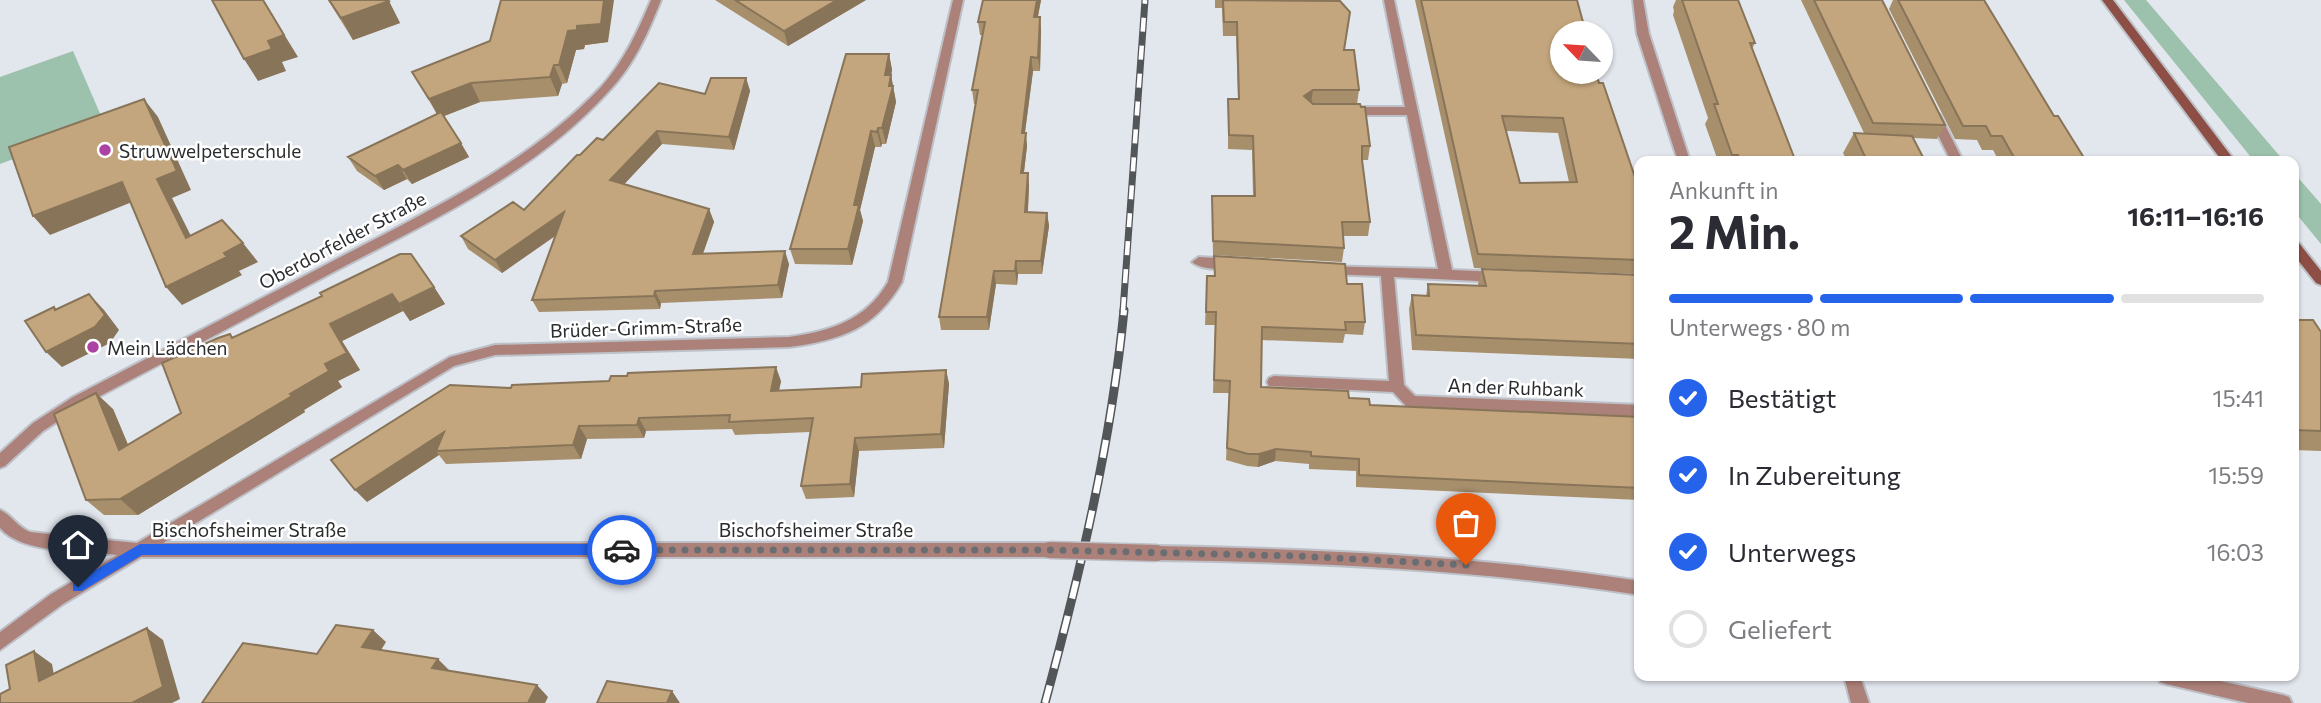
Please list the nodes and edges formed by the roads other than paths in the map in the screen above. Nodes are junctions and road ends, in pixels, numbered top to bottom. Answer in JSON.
{"nodes":[{"id":1,"x":656,"y":0,"type":"edge"},
{"id":2,"x":958,"y":0,"type":"edge"},
{"id":3,"x":1389,"y":0,"type":"edge"},
{"id":4,"x":1638,"y":0,"type":"edge"},
{"id":5,"x":2107,"y":0,"type":"edge"},
{"id":6,"x":1926,"y":99,"type":"edge"},
{"id":7,"x":1336,"y":111,"type":"edge"},
{"id":8,"x":1411,"y":111,"type":"junction"},
{"id":9,"x":1682,"y":156,"type":"edge"},
{"id":10,"x":1954,"y":156,"type":"edge"},
{"id":11,"x":2225,"y":156,"type":"edge"},
{"id":12,"x":2299,"y":252,"type":"edge"},
{"id":13,"x":1199,"y":262,"type":"dead end"},
{"id":14,"x":1253,"y":265,"type":"edge"},
{"id":15,"x":1306,"y":268,"type":"edge"},
{"id":16,"x":1387,"y":273,"type":"junction"},
{"id":17,"x":1446,"y":275,"type":"junction"},
{"id":18,"x":1515,"y":277,"type":"edge"},
{"id":19,"x":2321,"y":279,"type":"edge"},
{"id":20,"x":1274,"y":382,"type":"dead end"},
{"id":21,"x":1397,"y":387,"type":"junction"},
{"id":22,"x":1634,"y":411,"type":"edge"},
{"id":23,"x":0,"y":463,"type":"edge"},
{"id":24,"x":0,"y":517,"type":"edge"},
{"id":25,"x":140,"y":550,"type":"junction"},
{"id":26,"x":1634,"y":587,"type":"edge"},
{"id":27,"x":0,"y":642,"type":"edge"},
{"id":28,"x":1853,"y":681,"type":"edge"},
{"id":29,"x":2188,"y":681,"type":"edge"},
{"id":30,"x":1860,"y":703,"type":"edge"},
{"id":31,"x":2283,"y":703,"type":"edge"}],
"edges":[{"from":1,"to":23,"type":"street","name":"Oberdorfelder Straße"},
{"from":2,"to":25,"type":"street","name":"Brüder-Grimm-Straße"},
{"from":3,"to":8,"type":"street"},
{"from":4,"to":9,"type":"street"},
{"from":5,"to":11,"type":"main road"},
{"from":6,"to":10,"type":"street"},
{"from":7,"to":8,"type":"street"},
{"from":8,"to":17,"type":"street"},
{"from":12,"to":19,"type":"main road"},
{"from":13,"to":14,"type":"street"},
{"from":15,"to":16,"type":"street"},
{"from":16,"to":17,"type":"street"},
{"from":16,"to":21,"type":"street"},
{"from":17,"to":18,"type":"street"},
{"from":20,"to":21,"type":"street","name":"An der Ruhbank"},
{"from":21,"to":22,"type":"street","name":"An der Ruhbank"},
{"from":24,"to":25,"type":"street","name":"Bischofsheimer Straße"},
{"from":25,"to":26,"type":"street","name":"Bischofsheimer Straße","bridge":true},
{"from":25,"to":27,"type":"street","name":"Brüder-Grimm-Straße"},
{"from":28,"to":30,"type":"street"},
{"from":29,"to":31,"type":"street"}]}
